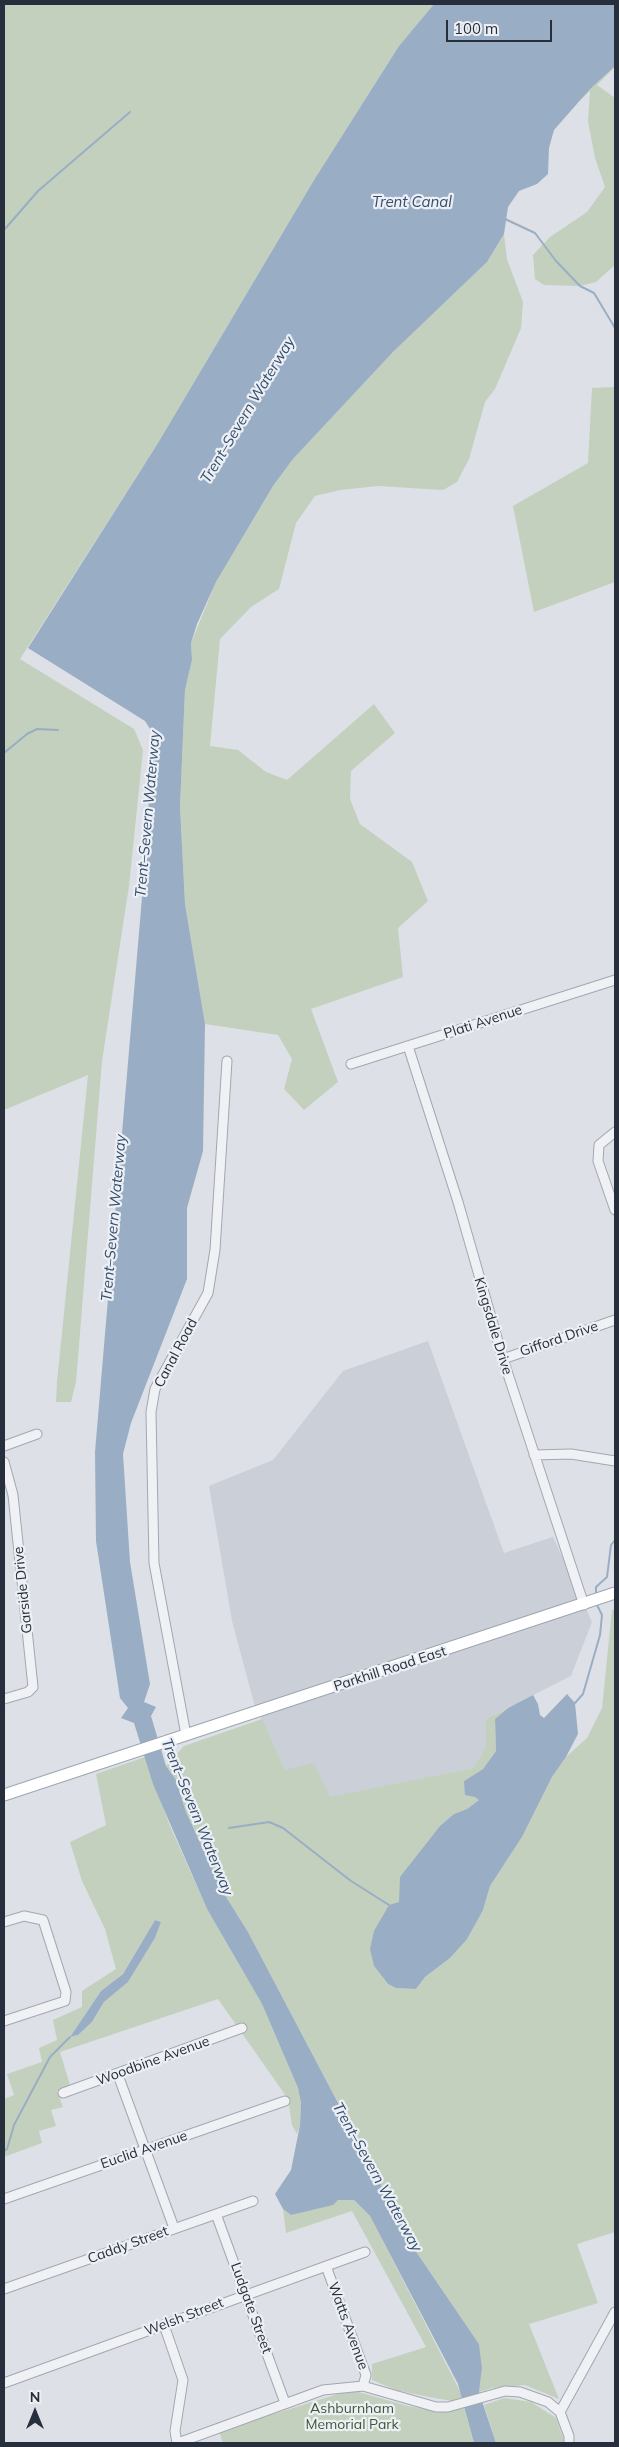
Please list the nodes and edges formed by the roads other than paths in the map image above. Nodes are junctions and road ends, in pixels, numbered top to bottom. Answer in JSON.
{"nodes":[{"id":1,"x":615,"y":980,"type":"edge"},
{"id":2,"x":408,"y":1046,"type":"junction"},
{"id":3,"x":227,"y":1061,"type":"dead end"},
{"id":4,"x":351,"y":1064,"type":"dead end"},
{"id":5,"x":615,"y":1132,"type":"edge"},
{"id":6,"x":615,"y":1210,"type":"edge"},
{"id":7,"x":615,"y":1320,"type":"edge"},
{"id":8,"x":502,"y":1359,"type":"junction"},
{"id":9,"x":37,"y":1434,"type":"dead end"},
{"id":10,"x":4,"y":1446,"type":"edge"},
{"id":11,"x":534,"y":1455,"type":"junction"},
{"id":12,"x":615,"y":1461,"type":"edge"},
{"id":13,"x":4,"y":1462,"type":"edge"},
{"id":14,"x":615,"y":1593,"type":"edge"},
{"id":15,"x":584,"y":1605,"type":"junction"},
{"id":16,"x":4,"y":1699,"type":"edge"},
{"id":17,"x":186,"y":1735,"type":"junction"},
{"id":18,"x":4,"y":1795,"type":"edge"},
{"id":19,"x":4,"y":1922,"type":"edge"},
{"id":20,"x":4,"y":2021,"type":"edge"},
{"id":21,"x":242,"y":2028,"type":"dead end"},
{"id":22,"x":118,"y":2075,"type":"junction"},
{"id":23,"x":63,"y":2093,"type":"dead end"},
{"id":24,"x":285,"y":2101,"type":"dead end"},
{"id":25,"x":145,"y":2149,"type":"junction"},
{"id":26,"x":4,"y":2199,"type":"edge"},
{"id":27,"x":253,"y":2201,"type":"dead end"},
{"id":28,"x":216,"y":2214,"type":"junction"},
{"id":29,"x":174,"y":2228,"type":"junction"},
{"id":30,"x":364,"y":2252,"type":"dead end"},
{"id":31,"x":326,"y":2266,"type":"junction"},
{"id":32,"x":4,"y":2289,"type":"edge"},
{"id":33,"x":245,"y":2294,"type":"junction"},
{"id":34,"x":615,"y":2312,"type":"edge"},
{"id":35,"x":164,"y":2325,"type":"junction"},
{"id":36,"x":4,"y":2383,"type":"edge"},
{"id":37,"x":362,"y":2386,"type":"junction"},
{"id":38,"x":285,"y":2402,"type":"junction"},
{"id":39,"x":560,"y":2412,"type":"junction"},
{"id":40,"x":178,"y":2443,"type":"edge"},
{"id":41,"x":569,"y":2443,"type":"edge"}],
"edges":[{"from":1,"to":2,"type":"street","name":"Plati Avenue"},
{"from":2,"to":4,"type":"street","name":"Plati Avenue"},
{"from":2,"to":8,"type":"street","name":"Kingsdale Drive"},
{"from":3,"to":17,"type":"street","name":"Canal Road"},
{"from":5,"to":6,"type":"street"},
{"from":7,"to":8,"type":"street","name":"Gifford Drive"},
{"from":8,"to":11,"type":"street","name":"Kingsdale Drive"},
{"from":9,"to":10,"type":"street"},
{"from":11,"to":12,"type":"street"},
{"from":11,"to":15,"type":"street","name":"Kingsdale Drive"},
{"from":13,"to":16,"type":"street","name":"Garside Drive"},
{"from":14,"to":15,"type":"main road","name":"Parkhill Road East"},
{"from":15,"to":17,"type":"main road","name":"Parkhill Road East"},
{"from":17,"to":18,"type":"main road","name":"Parkhill Road East"},
{"from":19,"to":20,"type":"street"},
{"from":21,"to":22,"type":"street","name":"Woodbine Avenue"},
{"from":22,"to":23,"type":"street","name":"Woodbine Avenue"},
{"from":22,"to":25,"type":"street"},
{"from":24,"to":25,"type":"street","name":"Euclid Avenue"},
{"from":25,"to":26,"type":"street","name":"Euclid Avenue"},
{"from":25,"to":29,"type":"street"},
{"from":27,"to":28,"type":"street","name":"Caddy Street"},
{"from":28,"to":29,"type":"street","name":"Caddy Street"},
{"from":28,"to":33,"type":"street","name":"Ludgate Street"},
{"from":29,"to":32,"type":"street","name":"Caddy Street"},
{"from":30,"to":31,"type":"street","name":"Welsh Street"},
{"from":31,"to":33,"type":"street","name":"Welsh Street"},
{"from":31,"to":37,"type":"street","name":"Watts Avenue"},
{"from":33,"to":35,"type":"street","name":"Welsh Street"},
{"from":33,"to":38,"type":"street","name":"Ludgate Street"},
{"from":34,"to":39,"type":"street"},
{"from":35,"to":36,"type":"street","name":"Welsh Street"},
{"from":35,"to":40,"type":"street"},
{"from":37,"to":38,"type":"street"},
{"from":37,"to":39,"type":"street"},
{"from":38,"to":40,"type":"street"},
{"from":39,"to":41,"type":"street"}]}
